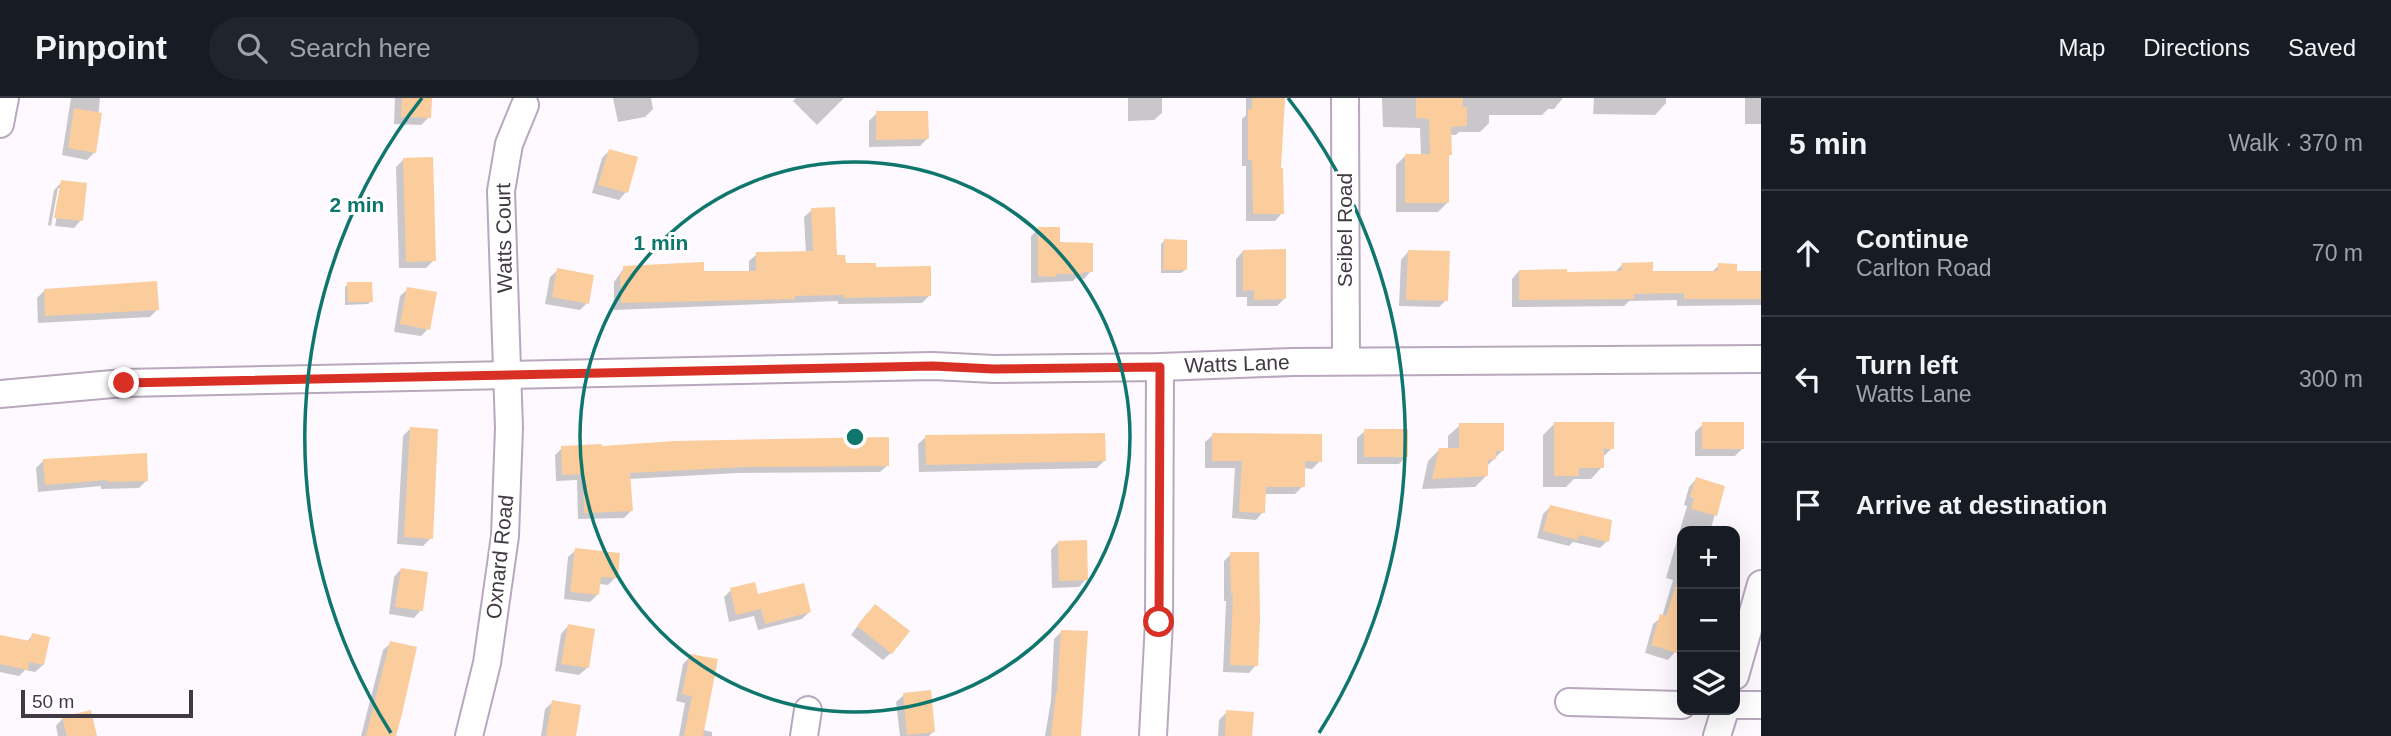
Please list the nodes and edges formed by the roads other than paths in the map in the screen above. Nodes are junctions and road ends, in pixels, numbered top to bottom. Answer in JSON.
{"nodes":[{"id":1,"x":5,"y":98,"type":"edge"},
{"id":2,"x":1345,"y":98,"type":"edge"},
{"id":3,"x":525,"y":105,"type":"dead end"},
{"id":4,"x":0,"y":124,"type":"edge"},
{"id":5,"x":1761,"y":359,"type":"edge"},
{"id":6,"x":1346,"y":361,"type":"junction"},
{"id":7,"x":1160,"y":367,"type":"junction"},
{"id":8,"x":507,"y":375,"type":"junction"},
{"id":9,"x":0,"y":393,"type":"edge"},
{"id":10,"x":1761,"y":584,"type":"edge"},
{"id":11,"x":1740,"y":659,"type":"edge"},
{"id":12,"x":1569,"y":702,"type":"dead end"},
{"id":13,"x":1677,"y":705,"type":"edge"},
{"id":14,"x":1740,"y":705,"type":"edge"},
{"id":15,"x":1761,"y":705,"type":"edge"},
{"id":16,"x":808,"y":710,"type":"dead end"},
{"id":17,"x":1723,"y":715,"type":"edge"},
{"id":18,"x":469,"y":736,"type":"edge"},
{"id":19,"x":803,"y":736,"type":"edge"},
{"id":20,"x":1153,"y":736,"type":"edge"},
{"id":21,"x":1717,"y":736,"type":"edge"}],
"edges":[{"from":1,"to":4,"type":"street"},
{"from":2,"to":6,"type":"street","name":"Seibel Road"},
{"from":3,"to":8,"type":"street","name":"Watts Court"},
{"from":5,"to":6,"type":"street","name":"Watts Lane"},
{"from":6,"to":7,"type":"street","name":"Watts Lane"},
{"from":7,"to":8,"type":"street","name":"Watts Lane"},
{"from":7,"to":20,"type":"street"},
{"from":8,"to":9,"type":"street","name":"Watts Lane"},
{"from":8,"to":18,"type":"street","name":"Oxnard Road"},
{"from":10,"to":11,"type":"street"},
{"from":12,"to":13,"type":"street"},
{"from":14,"to":15,"type":"street"},
{"from":16,"to":19,"type":"street"},
{"from":17,"to":21,"type":"street"}]}
